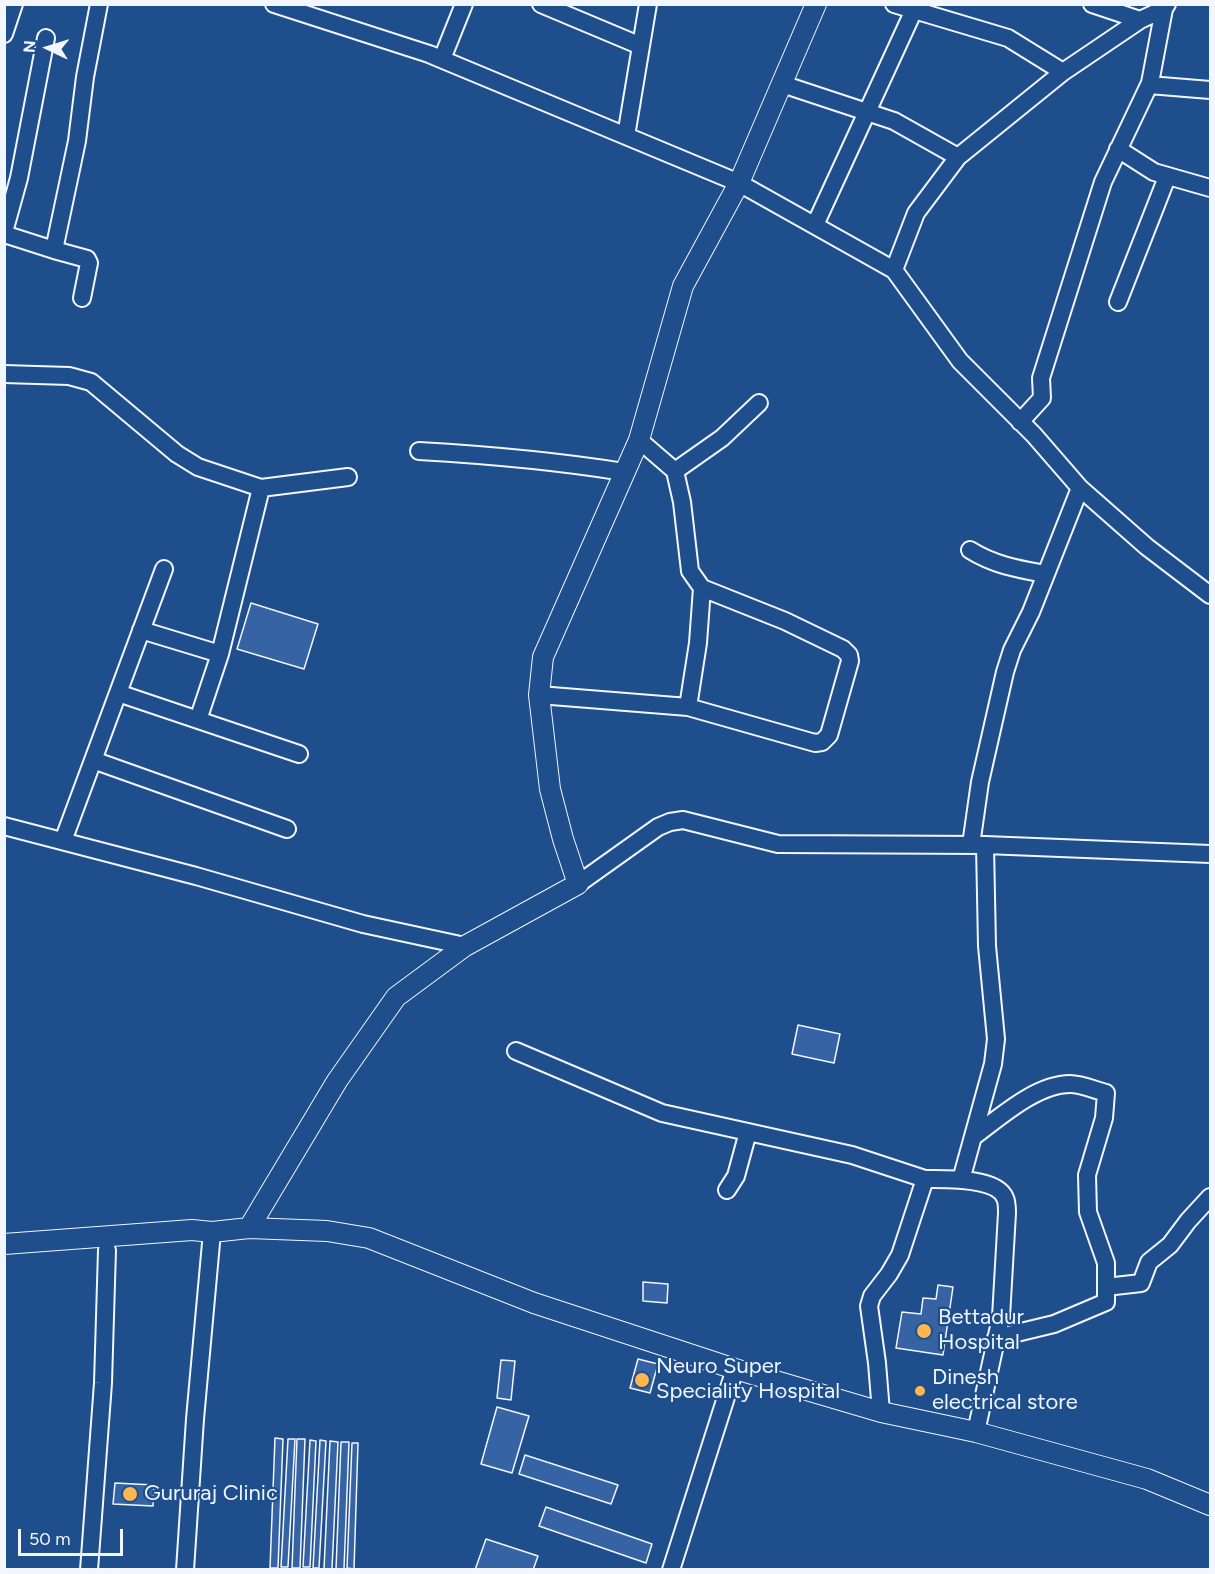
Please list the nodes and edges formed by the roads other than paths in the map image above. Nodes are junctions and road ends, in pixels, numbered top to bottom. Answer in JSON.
{"nodes":[{"id":1,"x":14,"y":4,"type":"edge"},
{"id":2,"x":99,"y":4,"type":"edge"},
{"id":3,"x":274,"y":4,"type":"edge"},
{"id":4,"x":464,"y":4,"type":"edge"},
{"id":5,"x":541,"y":4,"type":"edge"},
{"id":6,"x":648,"y":4,"type":"edge"},
{"id":7,"x":816,"y":4,"type":"edge"},
{"id":8,"x":894,"y":4,"type":"edge"},
{"id":9,"x":1092,"y":4,"type":"edge"},
{"id":10,"x":1165,"y":7,"type":"edge"},
{"id":11,"x":914,"y":10,"type":"junction"},
{"id":12,"x":1140,"y":20,"type":"junction"},
{"id":13,"x":4,"y":34,"type":"edge"},
{"id":14,"x":46,"y":38,"type":"dead end"},
{"id":15,"x":641,"y":46,"type":"junction"},
{"id":16,"x":442,"y":59,"type":"junction"},
{"id":17,"x":1063,"y":72,"type":"junction"},
{"id":18,"x":782,"y":84,"type":"junction"},
{"id":19,"x":1149,"y":85,"type":"junction"},
{"id":20,"x":1210,"y":90,"type":"edge"},
{"id":21,"x":867,"y":112,"type":"junction"},
{"id":22,"x":626,"y":136,"type":"junction"},
{"id":23,"x":1118,"y":149,"type":"junction"},
{"id":24,"x":958,"y":157,"type":"junction"},
{"id":25,"x":1159,"y":174,"type":"junction"},
{"id":26,"x":739,"y":183,"type":"junction"},
{"id":27,"x":1210,"y":188,"type":"edge"},
{"id":28,"x":815,"y":225,"type":"junction"},
{"id":29,"x":4,"y":233,"type":"edge"},
{"id":30,"x":54,"y":250,"type":"junction"},
{"id":31,"x":894,"y":270,"type":"junction"},
{"id":32,"x":82,"y":298,"type":"dead end"},
{"id":33,"x":1118,"y":302,"type":"dead end"},
{"id":34,"x":4,"y":374,"type":"edge"},
{"id":35,"x":759,"y":403,"type":"dead end"},
{"id":36,"x":1020,"y":422,"type":"junction"},
{"id":37,"x":639,"y":440,"type":"junction"},
{"id":38,"x":419,"y":451,"type":"dead end"},
{"id":39,"x":675,"y":471,"type":"junction"},
{"id":40,"x":624,"y":472,"type":"junction"},
{"id":41,"x":348,"y":477,"type":"dead end"},
{"id":42,"x":261,"y":488,"type":"junction"},
{"id":43,"x":1080,"y":488,"type":"junction"},
{"id":44,"x":970,"y":550,"type":"dead end"},
{"id":45,"x":164,"y":569,"type":"dead end"},
{"id":46,"x":1044,"y":574,"type":"junction"},
{"id":47,"x":702,"y":588,"type":"junction"},
{"id":48,"x":1210,"y":595,"type":"edge"},
{"id":49,"x":141,"y":630,"type":"junction"},
{"id":50,"x":220,"y":654,"type":"junction"},
{"id":51,"x":118,"y":693,"type":"junction"},
{"id":52,"x":539,"y":695,"type":"junction"},
{"id":53,"x":688,"y":707,"type":"junction"},
{"id":54,"x":198,"y":720,"type":"junction"},
{"id":55,"x":299,"y":754,"type":"dead end"},
{"id":56,"x":93,"y":760,"type":"junction"},
{"id":57,"x":4,"y":826,"type":"edge"},
{"id":58,"x":287,"y":829,"type":"dead end"},
{"id":59,"x":63,"y":841,"type":"junction"},
{"id":60,"x":978,"y":845,"type":"junction"},
{"id":61,"x":1210,"y":854,"type":"edge"},
{"id":62,"x":578,"y":884,"type":"junction"},
{"id":63,"x":465,"y":946,"type":"junction"},
{"id":64,"x":516,"y":1051,"type":"dead end"},
{"id":65,"x":748,"y":1132,"type":"junction"},
{"id":66,"x":973,"y":1137,"type":"junction"},
{"id":67,"x":925,"y":1179,"type":"junction"},
{"id":68,"x":961,"y":1180,"type":"junction"},
{"id":69,"x":727,"y":1190,"type":"dead end"},
{"id":70,"x":1210,"y":1197,"type":"edge"},
{"id":71,"x":249,"y":1228,"type":"junction"},
{"id":72,"x":212,"y":1232,"type":"junction"},
{"id":73,"x":4,"y":1244,"type":"edge"},
{"id":74,"x":107,"y":1250,"type":"junction"},
{"id":75,"x":4,"y":1257,"type":"edge"},
{"id":76,"x":1106,"y":1287,"type":"junction"},
{"id":77,"x":996,"y":1338,"type":"junction"},
{"id":78,"x":735,"y":1369,"type":"junction"},
{"id":79,"x":881,"y":1412,"type":"junction"},
{"id":80,"x":976,"y":1432,"type":"junction"},
{"id":81,"x":1210,"y":1505,"type":"edge"},
{"id":82,"x":89,"y":1569,"type":"edge"},
{"id":83,"x":185,"y":1569,"type":"edge"},
{"id":84,"x":671,"y":1569,"type":"edge"}],
"edges":[{"from":1,"to":13,"type":"street"},
{"from":2,"to":30,"type":"street"},
{"from":3,"to":16,"type":"street"},
{"from":4,"to":16,"type":"street"},
{"from":5,"to":15,"type":"street"},
{"from":6,"to":15,"type":"street"},
{"from":7,"to":18,"type":"main road"},
{"from":8,"to":11,"type":"street"},
{"from":9,"to":12,"type":"street"},
{"from":10,"to":12,"type":"street"},
{"from":10,"to":19,"type":"street"},
{"from":11,"to":17,"type":"street"},
{"from":11,"to":21,"type":"street"},
{"from":12,"to":17,"type":"street"},
{"from":14,"to":29,"type":"street"},
{"from":15,"to":22,"type":"street"},
{"from":16,"to":22,"type":"street"},
{"from":17,"to":24,"type":"street"},
{"from":18,"to":21,"type":"street"},
{"from":18,"to":26,"type":"main road"},
{"from":19,"to":20,"type":"street"},
{"from":19,"to":23,"type":"street"},
{"from":21,"to":24,"type":"street"},
{"from":21,"to":28,"type":"street"},
{"from":22,"to":26,"type":"street"},
{"from":23,"to":25,"type":"street"},
{"from":23,"to":36,"type":"street"},
{"from":24,"to":31,"type":"street"},
{"from":25,"to":27,"type":"street"},
{"from":25,"to":33,"type":"street"},
{"from":26,"to":28,"type":"street"},
{"from":26,"to":37,"type":"main road"},
{"from":28,"to":31,"type":"street"},
{"from":29,"to":30,"type":"street"},
{"from":30,"to":32,"type":"street"},
{"from":31,"to":36,"type":"street"},
{"from":34,"to":42,"type":"street"},
{"from":35,"to":39,"type":"street"},
{"from":36,"to":43,"type":"street"},
{"from":37,"to":39,"type":"street"},
{"from":37,"to":40,"type":"main road"},
{"from":38,"to":40,"type":"street"},
{"from":39,"to":47,"type":"street"},
{"from":40,"to":52,"type":"main road"},
{"from":41,"to":42,"type":"street"},
{"from":42,"to":50,"type":"street"},
{"from":43,"to":46,"type":"street"},
{"from":43,"to":48,"type":"street"},
{"from":44,"to":46,"type":"street"},
{"from":45,"to":49,"type":"street"},
{"from":46,"to":60,"type":"street"},
{"from":47,"to":53,"type":"street"},
{"from":47,"to":53,"type":"street"},
{"from":49,"to":50,"type":"street"},
{"from":49,"to":51,"type":"street"},
{"from":50,"to":54,"type":"street"},
{"from":51,"to":54,"type":"street"},
{"from":51,"to":56,"type":"street"},
{"from":52,"to":53,"type":"street"},
{"from":52,"to":62,"type":"main road"},
{"from":54,"to":55,"type":"street"},
{"from":56,"to":58,"type":"street"},
{"from":56,"to":59,"type":"street"},
{"from":57,"to":59,"type":"street"},
{"from":59,"to":63,"type":"street"},
{"from":60,"to":61,"type":"street"},
{"from":60,"to":62,"type":"street"},
{"from":60,"to":66,"type":"street"},
{"from":62,"to":63,"type":"main road"},
{"from":63,"to":71,"type":"main road"},
{"from":64,"to":65,"type":"street"},
{"from":65,"to":67,"type":"street"},
{"from":65,"to":69,"type":"street"},
{"from":66,"to":68,"type":"street"},
{"from":66,"to":76,"type":"street"},
{"from":67,"to":68,"type":"street"},
{"from":67,"to":79,"type":"street"},
{"from":68,"to":77,"type":"street"},
{"from":70,"to":76,"type":"street"},
{"from":71,"to":72,"type":"main road"},
{"from":71,"to":78,"type":"main road"},
{"from":72,"to":73,"type":"main road"},
{"from":72,"to":74,"type":"main road"},
{"from":72,"to":83,"type":"street"},
{"from":74,"to":75,"type":"main road"},
{"from":74,"to":82,"type":"street"},
{"from":76,"to":77,"type":"street"},
{"from":77,"to":80,"type":"street"},
{"from":78,"to":79,"type":"main road"},
{"from":78,"to":84,"type":"street"},
{"from":79,"to":80,"type":"main road"},
{"from":80,"to":81,"type":"main road"}]}
